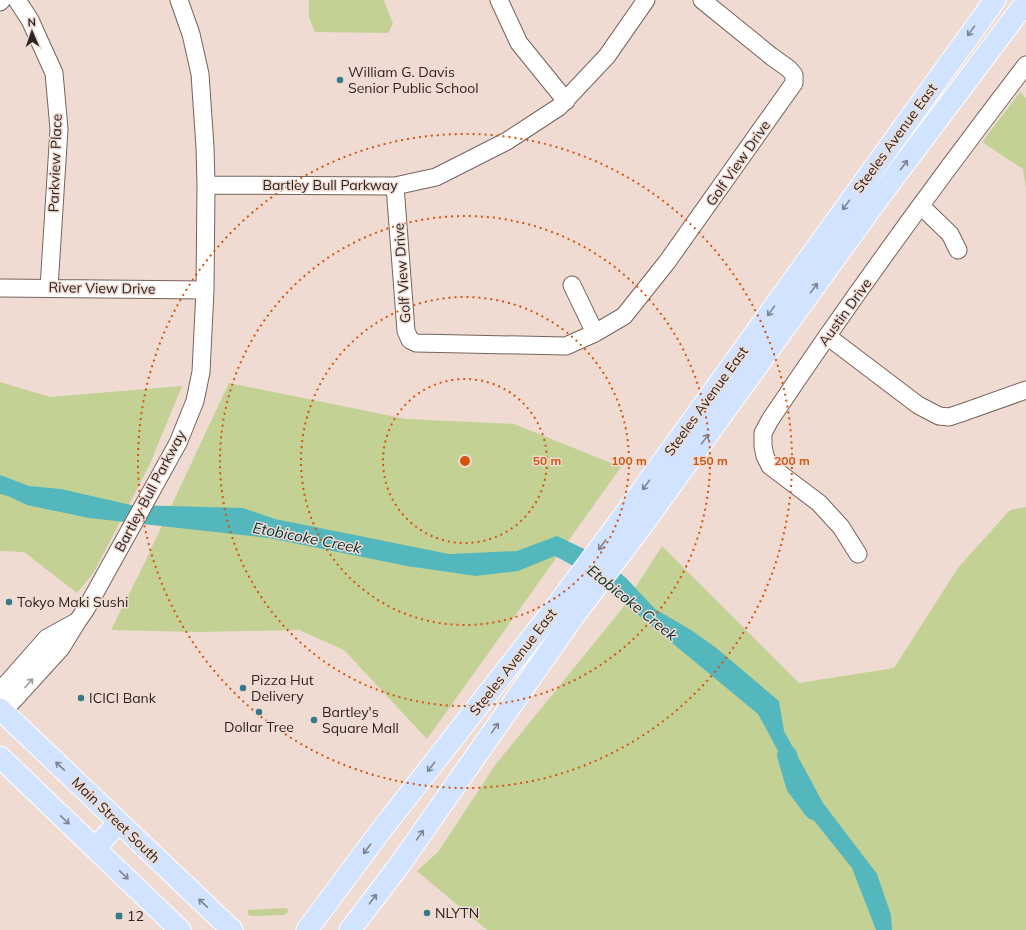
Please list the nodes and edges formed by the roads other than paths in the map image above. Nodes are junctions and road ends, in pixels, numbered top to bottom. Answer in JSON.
{"nodes":[{"id":1,"x":16,"y":0,"type":"edge"},
{"id":2,"x":179,"y":0,"type":"edge"},
{"id":3,"x":499,"y":0,"type":"edge"},
{"id":4,"x":646,"y":0,"type":"edge"},
{"id":5,"x":702,"y":0,"type":"edge"},
{"id":6,"x":994,"y":0,"type":"edge"},
{"id":7,"x":1026,"y":2,"type":"edge"},
{"id":8,"x":1026,"y":65,"type":"edge"},
{"id":9,"x":566,"y":101,"type":"junction"},
{"id":10,"x":206,"y":185,"type":"junction"},
{"id":11,"x":395,"y":186,"type":"junction"},
{"id":12,"x":921,"y":206,"type":"junction"},
{"id":13,"x":958,"y":250,"type":"dead end"},
{"id":14,"x":572,"y":285,"type":"dead end"},
{"id":15,"x":0,"y":288,"type":"edge"},
{"id":16,"x":49,"y":288,"type":"junction"},
{"id":17,"x":205,"y":290,"type":"junction"},
{"id":18,"x":595,"y":333,"type":"junction"},
{"id":19,"x":827,"y":336,"type":"junction"},
{"id":20,"x":1026,"y":390,"type":"edge"},
{"id":21,"x":858,"y":554,"type":"dead end"},
{"id":22,"x":566,"y":610,"type":"junction"},
{"id":23,"x":77,"y":622,"type":"junction"},
{"id":24,"x":0,"y":691,"type":"edge"},
{"id":25,"x":1,"y":712,"type":"edge"},
{"id":26,"x":0,"y":757,"type":"edge"},
{"id":27,"x":119,"y":822,"type":"junction"},
{"id":28,"x":96,"y":848,"type":"junction"},
{"id":29,"x":320,"y":912,"type":"junction"},
{"id":30,"x":180,"y":930,"type":"edge"},
{"id":31,"x":232,"y":930,"type":"edge"},
{"id":32,"x":293,"y":930,"type":"edge"},
{"id":33,"x":307,"y":930,"type":"edge"},
{"id":34,"x":350,"y":930,"type":"edge"}],
"edges":[{"from":1,"to":16,"type":"street","name":"Parkview Place"},
{"from":2,"to":10,"type":"street","name":"Bartley Bull Parkway"},
{"from":3,"to":9,"type":"street"},
{"from":4,"to":9,"type":"street","name":"Bartley Bull Parkway"},
{"from":5,"to":18,"type":"street","name":"Golf View Drive"},
{"from":6,"to":22,"type":"main road","name":"Steeles Avenue East","one_way":true},
{"from":22,"to":7,"type":"main road","name":"Steeles Avenue East","one_way":true},
{"from":8,"to":12,"type":"street","name":"Austin Drive"},
{"from":9,"to":11,"type":"street","name":"Bartley Bull Parkway"},
{"from":10,"to":11,"type":"street","name":"Bartley Bull Parkway"},
{"from":10,"to":17,"type":"street","name":"Bartley Bull Parkway"},
{"from":11,"to":18,"type":"street","name":"Golf View Drive"},
{"from":12,"to":13,"type":"street"},
{"from":12,"to":19,"type":"street","name":"Austin Drive"},
{"from":14,"to":18,"type":"street"},
{"from":15,"to":16,"type":"street","name":"River View Drive"},
{"from":16,"to":17,"type":"street","name":"River View Drive"},
{"from":17,"to":23,"type":"street","name":"Bartley Bull Parkway"},
{"from":19,"to":20,"type":"street"},
{"from":19,"to":21,"type":"street","name":"Austin Drive"},
{"from":22,"to":29,"type":"main road","name":"Steeles Avenue East","one_way":true},
{"from":34,"to":22,"type":"main road","name":"Steeles Avenue East","one_way":true},
{"from":23,"to":24,"type":"street","name":"Bartley Bull Parkway"},
{"from":25,"to":23,"type":"street","name":"Bartley Bull Parkway","one_way":true},
{"from":27,"to":25,"type":"main road","name":"Main Street South","one_way":true},
{"from":26,"to":28,"type":"main road","one_way":true},
{"from":27,"to":28,"type":"main road"},
{"from":31,"to":27,"type":"main road","name":"Main Street South","one_way":true},
{"from":28,"to":30,"type":"main road","one_way":true},
{"from":29,"to":32,"type":"main road"},
{"from":29,"to":33,"type":"main road","name":"Steeles Avenue East"}]}
